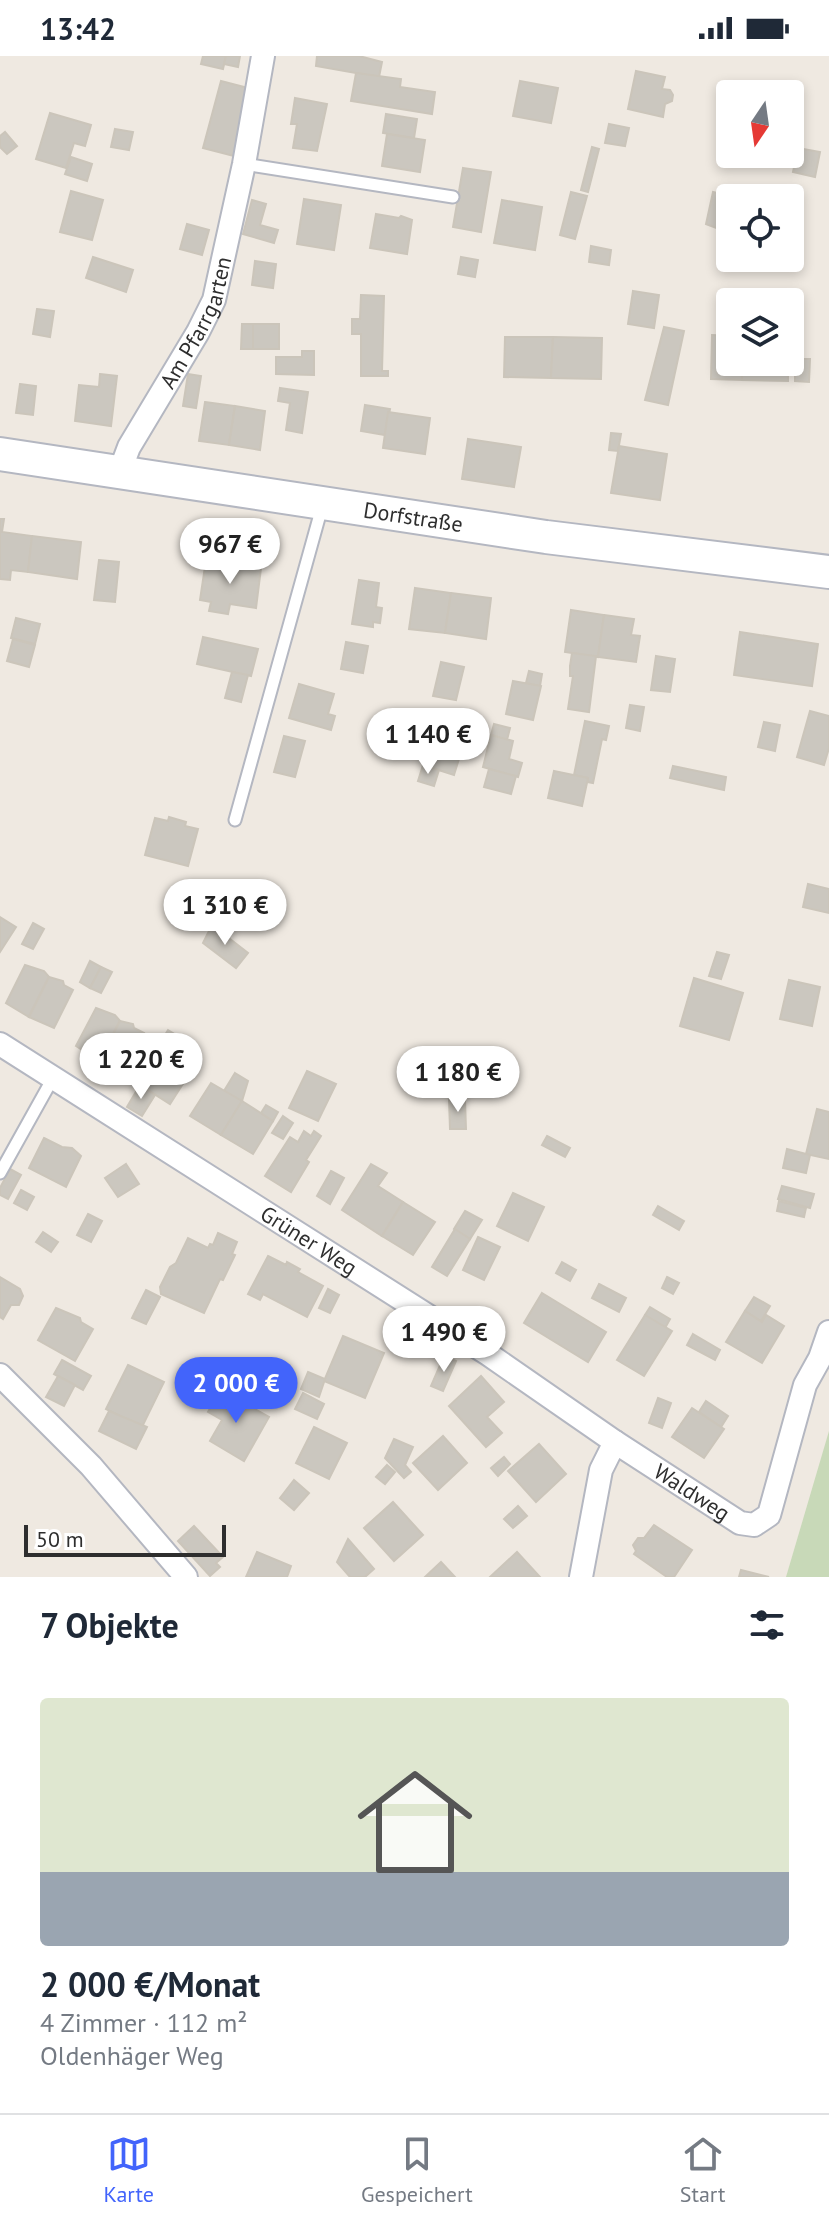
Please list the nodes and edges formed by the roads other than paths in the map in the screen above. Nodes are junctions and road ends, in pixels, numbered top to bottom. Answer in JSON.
{"nodes":[{"id":1,"x":263,"y":56,"type":"edge"},
{"id":2,"x":244,"y":164,"type":"junction"},
{"id":3,"x":453,"y":197,"type":"dead end"},
{"id":4,"x":0,"y":454,"type":"edge"},
{"id":5,"x":120,"y":471,"type":"junction"},
{"id":6,"x":323,"y":503,"type":"junction"},
{"id":7,"x":829,"y":572,"type":"edge"},
{"id":8,"x":235,"y":820,"type":"dead end"},
{"id":9,"x":0,"y":1044,"type":"edge"},
{"id":10,"x":53,"y":1078,"type":"junction"},
{"id":11,"x":0,"y":1173,"type":"edge"},
{"id":12,"x":829,"y":1332,"type":"edge"},
{"id":13,"x":0,"y":1375,"type":"edge"},
{"id":14,"x":615,"y":1442,"type":"junction"},
{"id":15,"x":186,"y":1577,"type":"edge"},
{"id":16,"x":581,"y":1577,"type":"edge"}],
"edges":[{"from":1,"to":2,"type":"street","name":"Am Pfarrgarten"},
{"from":2,"to":3,"type":"lane"},
{"from":2,"to":5,"type":"street","name":"Am Pfarrgarten"},
{"from":4,"to":5,"type":"street","name":"Dorfstraße"},
{"from":5,"to":6,"type":"street","name":"Dorfstraße"},
{"from":6,"to":7,"type":"street","name":"Dorfstraße"},
{"from":6,"to":8,"type":"lane"},
{"from":9,"to":10,"type":"street","name":"Grüner Weg"},
{"from":10,"to":11,"type":"lane"},
{"from":10,"to":14,"type":"street","name":"Grüner Weg"},
{"from":12,"to":14,"type":"street","name":"Waldweg"},
{"from":13,"to":15,"type":"street"},
{"from":14,"to":16,"type":"street"}]}
